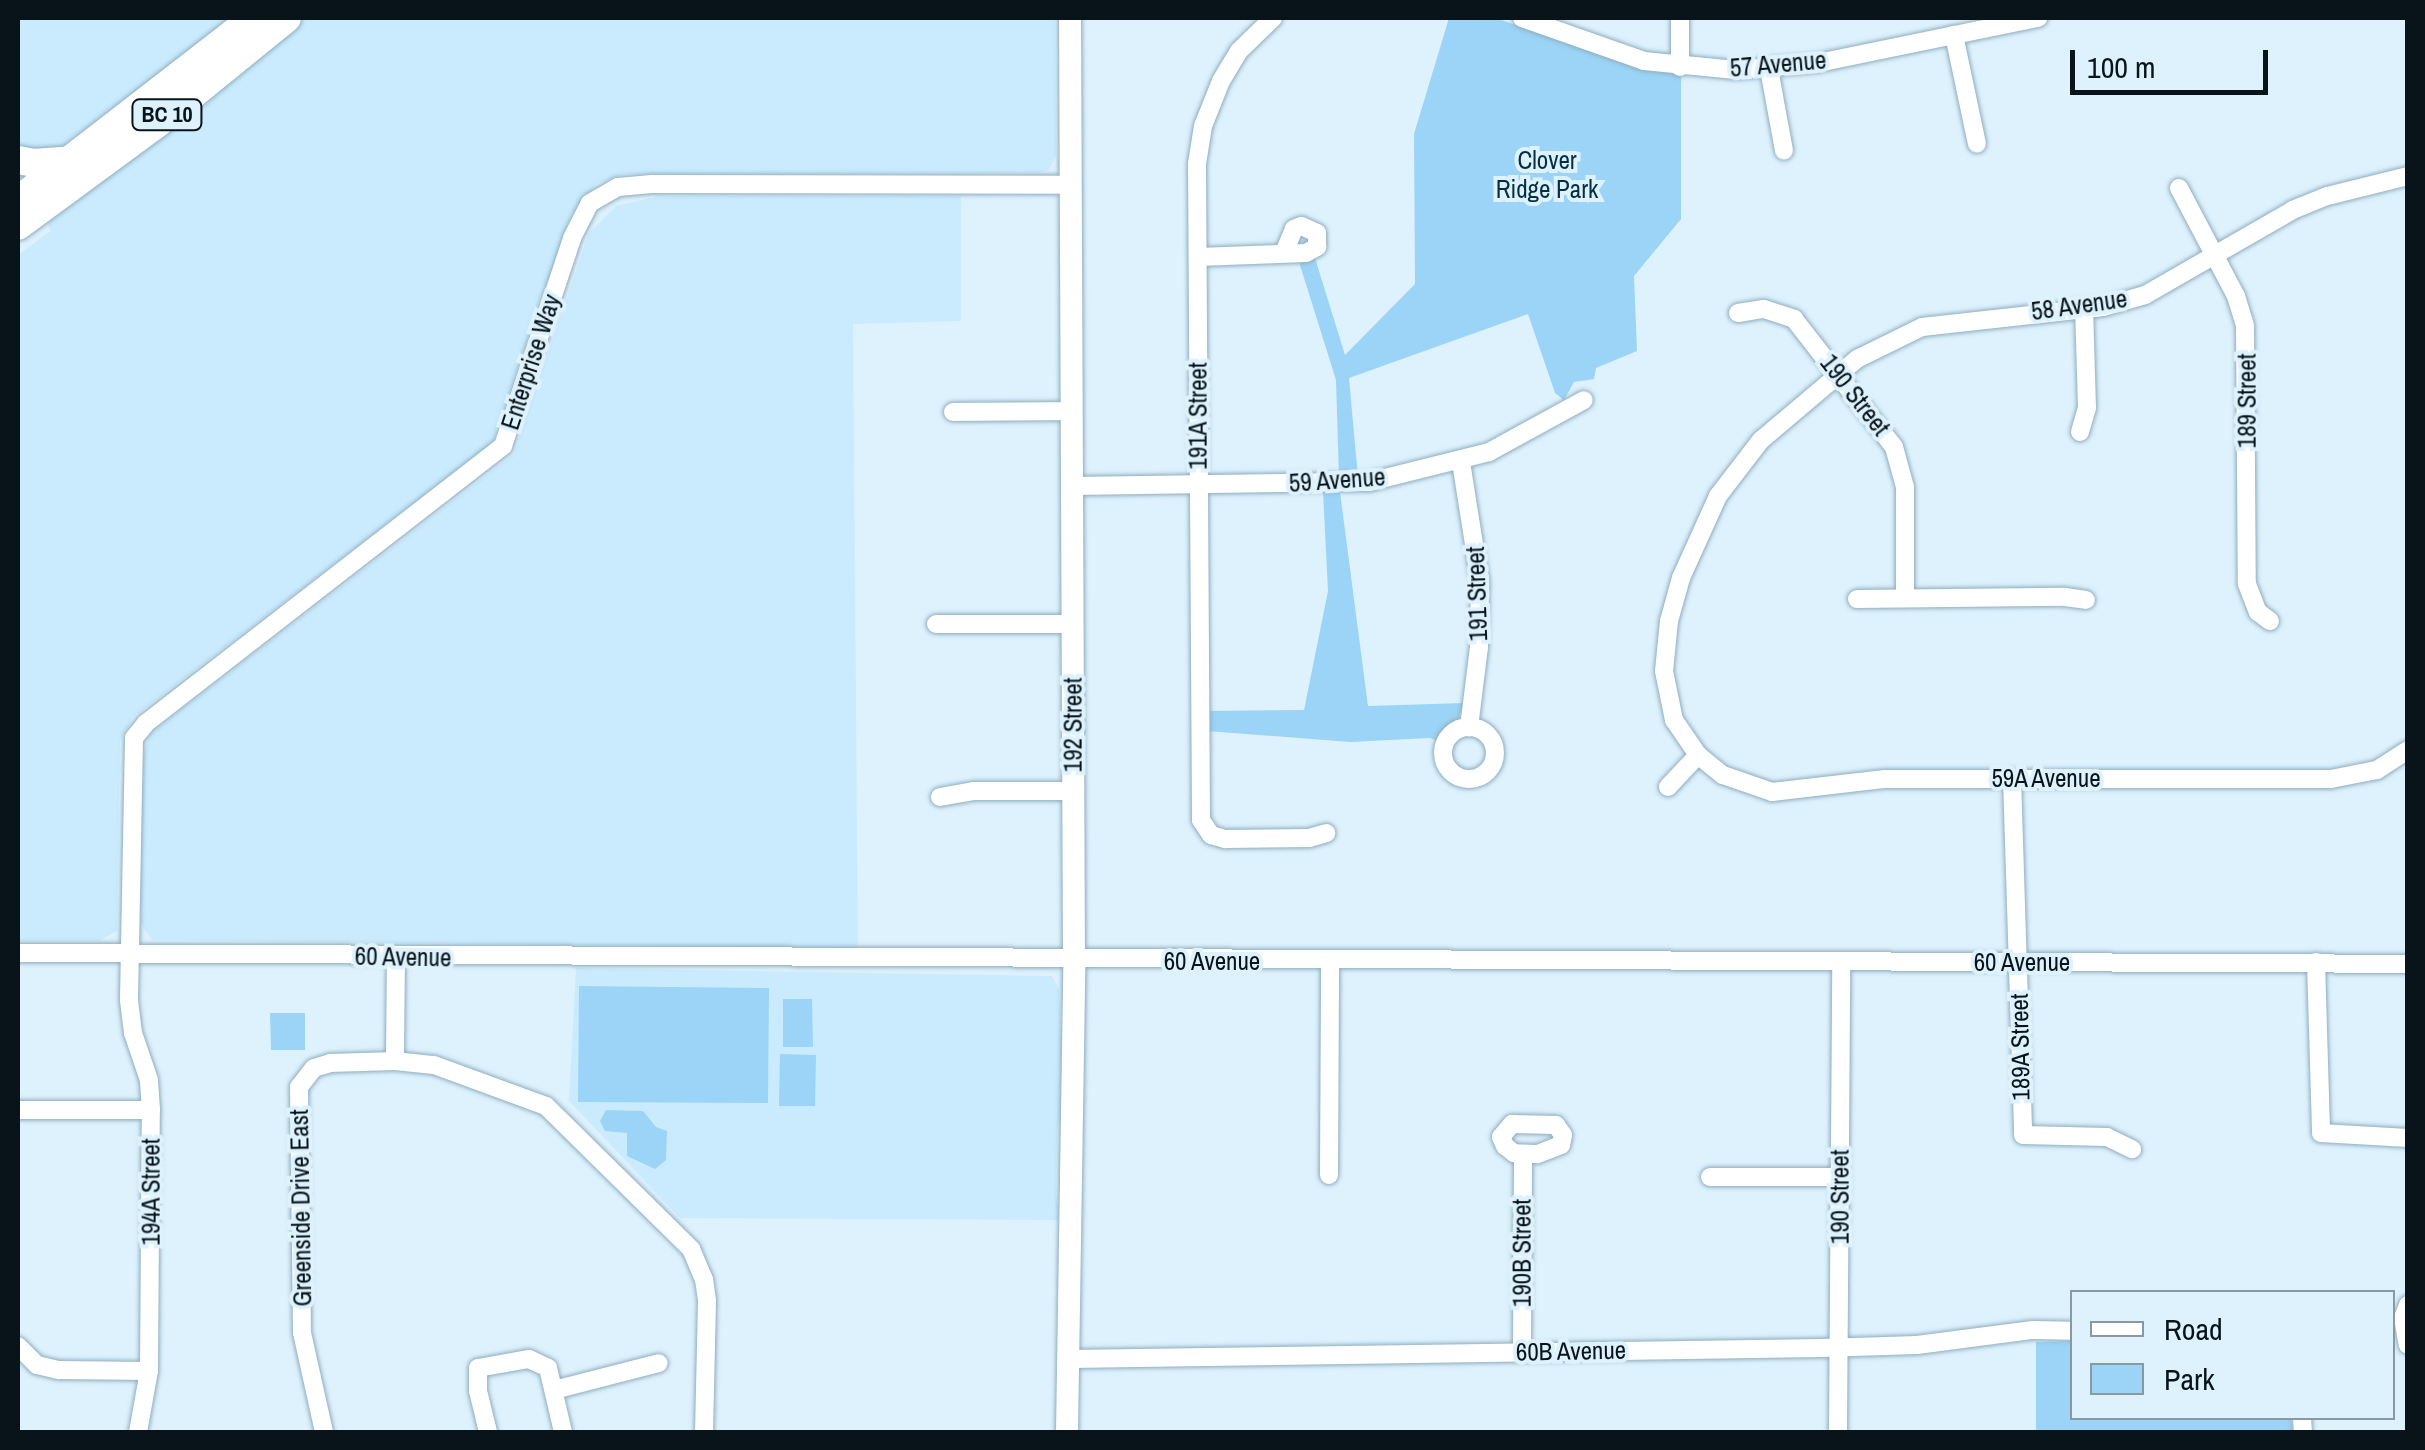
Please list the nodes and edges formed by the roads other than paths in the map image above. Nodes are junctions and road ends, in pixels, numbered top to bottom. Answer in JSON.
{"nodes":[{"id":1,"x":253,"y":18,"type":"edge"},
{"id":2,"x":287,"y":18,"type":"edge"},
{"id":3,"x":1070,"y":18,"type":"edge"},
{"id":4,"x":1273,"y":18,"type":"edge"},
{"id":5,"x":1522,"y":18,"type":"edge"},
{"id":6,"x":1680,"y":18,"type":"edge"},
{"id":7,"x":2038,"y":18,"type":"edge"},
{"id":8,"x":1954,"y":35,"type":"junction"},
{"id":9,"x":1680,"y":67,"type":"junction"},
{"id":10,"x":1768,"y":69,"type":"junction"},
{"id":11,"x":1977,"y":144,"type":"dead end"},
{"id":12,"x":1784,"y":151,"type":"dead end"},
{"id":13,"x":18,"y":160,"type":"edge"},
{"id":14,"x":73,"y":160,"type":"junction"},
{"id":15,"x":2408,"y":176,"type":"edge"},
{"id":16,"x":1070,"y":185,"type":"junction"},
{"id":17,"x":2179,"y":188,"type":"dead end"},
{"id":18,"x":24,"y":201,"type":"edge"},
{"id":19,"x":1284,"y":252,"type":"dead end"},
{"id":20,"x":2214,"y":255,"type":"junction"},
{"id":21,"x":1198,"y":257,"type":"junction"},
{"id":22,"x":2084,"y":309,"type":"junction"},
{"id":23,"x":1738,"y":313,"type":"dead end"},
{"id":24,"x":1838,"y":372,"type":"junction"},
{"id":25,"x":1584,"y":400,"type":"dead end"},
{"id":26,"x":1072,"y":411,"type":"junction"},
{"id":27,"x":952,"y":412,"type":"dead end"},
{"id":28,"x":2080,"y":432,"type":"dead end"},
{"id":29,"x":1461,"y":462,"type":"junction"},
{"id":30,"x":1072,"y":486,"type":"junction"},
{"id":31,"x":1198,"y":486,"type":"junction"},
{"id":32,"x":1905,"y":596,"type":"junction"},
{"id":33,"x":1856,"y":599,"type":"dead end"},
{"id":34,"x":2086,"y":600,"type":"dead end"},
{"id":35,"x":2270,"y":621,"type":"dead end"},
{"id":36,"x":936,"y":624,"type":"dead end"},
{"id":37,"x":1073,"y":624,"type":"junction"},
{"id":38,"x":1469,"y":728,"type":"dead end"},
{"id":39,"x":1698,"y":755,"type":"junction"},
{"id":40,"x":2405,"y":757,"type":"edge"},
{"id":41,"x":2012,"y":778,"type":"junction"},
{"id":42,"x":1668,"y":787,"type":"dead end"},
{"id":43,"x":1074,"y":791,"type":"junction"},
{"id":44,"x":940,"y":797,"type":"dead end"},
{"id":45,"x":1326,"y":833,"type":"dead end"},
{"id":46,"x":18,"y":953,"type":"edge"},
{"id":47,"x":129,"y":954,"type":"junction"},
{"id":48,"x":396,"y":957,"type":"junction"},
{"id":49,"x":1330,"y":960,"type":"junction"},
{"id":50,"x":1074,"y":961,"type":"junction"},
{"id":51,"x":1841,"y":961,"type":"junction"},
{"id":52,"x":2016,"y":962,"type":"junction"},
{"id":53,"x":2316,"y":962,"type":"junction"},
{"id":54,"x":2408,"y":964,"type":"edge"},
{"id":55,"x":396,"y":1061,"type":"junction"},
{"id":56,"x":18,"y":1110,"type":"edge"},
{"id":57,"x":151,"y":1110,"type":"junction"},
{"id":58,"x":2408,"y":1138,"type":"edge"},
{"id":59,"x":2132,"y":1149,"type":"dead end"},
{"id":60,"x":1522,"y":1154,"type":"dead end"},
{"id":61,"x":1329,"y":1175,"type":"dead end"},
{"id":62,"x":1710,"y":1177,"type":"dead end"},
{"id":63,"x":1840,"y":1177,"type":"junction"},
{"id":64,"x":2401,"y":1313,"type":"edge"},
{"id":65,"x":2070,"y":1331,"type":"edge"},
{"id":66,"x":2408,"y":1345,"type":"edge"},
{"id":67,"x":18,"y":1346,"type":"edge"},
{"id":68,"x":1839,"y":1347,"type":"junction"},
{"id":69,"x":1522,"y":1352,"type":"junction"},
{"id":70,"x":1069,"y":1359,"type":"junction"},
{"id":71,"x":658,"y":1364,"type":"dead end"},
{"id":72,"x":150,"y":1371,"type":"junction"},
{"id":73,"x":554,"y":1390,"type":"junction"},
{"id":74,"x":138,"y":1432,"type":"edge"},
{"id":75,"x":324,"y":1432,"type":"edge"},
{"id":76,"x":488,"y":1432,"type":"edge"},
{"id":77,"x":563,"y":1432,"type":"edge"},
{"id":78,"x":704,"y":1432,"type":"edge"},
{"id":79,"x":1068,"y":1432,"type":"edge"},
{"id":80,"x":1838,"y":1432,"type":"edge"}],
"edges":[{"from":1,"to":14,"type":"highway","number":"BC 10"},
{"from":2,"to":18,"type":"highway","number":"BC 10"},
{"from":3,"to":16,"type":"main road","name":"192 Street"},
{"from":4,"to":21,"type":"street","name":"191A Street"},
{"from":5,"to":9,"type":"street","name":"57 Avenue"},
{"from":6,"to":9,"type":"street"},
{"from":7,"to":8,"type":"street","name":"57 Avenue"},
{"from":8,"to":10,"type":"street","name":"57 Avenue"},
{"from":8,"to":11,"type":"street"},
{"from":9,"to":10,"type":"street","name":"57 Avenue"},
{"from":10,"to":12,"type":"street"},
{"from":13,"to":14,"type":"highway"},
{"from":14,"to":18,"type":"highway","number":"BC 10"},
{"from":15,"to":20,"type":"street","name":"58 Avenue"},
{"from":16,"to":26,"type":"main road","name":"192 Street"},
{"from":16,"to":47,"type":"street","name":"Enterprise Way"},
{"from":17,"to":20,"type":"street","name":"189 Street"},
{"from":19,"to":21,"type":"street"},
{"from":20,"to":22,"type":"street","name":"58 Avenue"},
{"from":20,"to":35,"type":"street","name":"189 Street"},
{"from":21,"to":31,"type":"street","name":"191A Street"},
{"from":22,"to":24,"type":"street","name":"58 Avenue"},
{"from":22,"to":28,"type":"street"},
{"from":23,"to":24,"type":"street","name":"190 Street"},
{"from":24,"to":32,"type":"street","name":"190 Street"},
{"from":24,"to":39,"type":"street","name":"58 Avenue"},
{"from":25,"to":29,"type":"street","name":"59 Avenue"},
{"from":26,"to":27,"type":"street"},
{"from":26,"to":30,"type":"main road","name":"192 Street"},
{"from":29,"to":31,"type":"street","name":"59 Avenue"},
{"from":29,"to":38,"type":"street","name":"191 Street"},
{"from":30,"to":31,"type":"street","name":"59 Avenue"},
{"from":30,"to":37,"type":"main road","name":"192 Street"},
{"from":31,"to":45,"type":"street","name":"191A Street"},
{"from":32,"to":33,"type":"street"},
{"from":32,"to":34,"type":"street"},
{"from":36,"to":37,"type":"street"},
{"from":37,"to":43,"type":"main road","name":"192 Street"},
{"from":39,"to":41,"type":"street","name":"59A Avenue"},
{"from":39,"to":42,"type":"street"},
{"from":40,"to":41,"type":"street","name":"59A Avenue"},
{"from":41,"to":52,"type":"street","name":"189A Street"},
{"from":43,"to":44,"type":"street"},
{"from":43,"to":50,"type":"main road","name":"192 Street"},
{"from":46,"to":47,"type":"street","name":"60 Avenue"},
{"from":47,"to":48,"type":"street","name":"60 Avenue"},
{"from":47,"to":57,"type":"street","name":"194A Street"},
{"from":48,"to":50,"type":"street","name":"60 Avenue"},
{"from":48,"to":55,"type":"street"},
{"from":49,"to":50,"type":"street","name":"60 Avenue"},
{"from":49,"to":51,"type":"street","name":"60 Avenue"},
{"from":49,"to":61,"type":"street"},
{"from":50,"to":70,"type":"main road","name":"192 Street"},
{"from":51,"to":52,"type":"street","name":"60 Avenue"},
{"from":51,"to":63,"type":"street","name":"190 Street"},
{"from":52,"to":53,"type":"street","name":"60 Avenue"},
{"from":52,"to":59,"type":"street","name":"189A Street"},
{"from":53,"to":54,"type":"street","name":"60 Avenue"},
{"from":53,"to":58,"type":"street"},
{"from":55,"to":75,"type":"street","name":"Greenside Drive East"},
{"from":55,"to":78,"type":"street"},
{"from":56,"to":57,"type":"street"},
{"from":57,"to":72,"type":"street","name":"194A Street"},
{"from":60,"to":69,"type":"street","name":"190B Street"},
{"from":62,"to":63,"type":"street"},
{"from":63,"to":68,"type":"street","name":"190 Street"},
{"from":64,"to":66,"type":"street"},
{"from":65,"to":68,"type":"street","name":"60B Avenue"},
{"from":67,"to":72,"type":"street"},
{"from":68,"to":69,"type":"street","name":"60B Avenue"},
{"from":68,"to":80,"type":"street","name":"190 Street"},
{"from":69,"to":70,"type":"street","name":"60B Avenue"},
{"from":70,"to":79,"type":"main road","name":"192 Street"},
{"from":71,"to":73,"type":"street"},
{"from":72,"to":74,"type":"street","name":"194A Street"},
{"from":73,"to":76,"type":"street"},
{"from":73,"to":77,"type":"street"}]}
